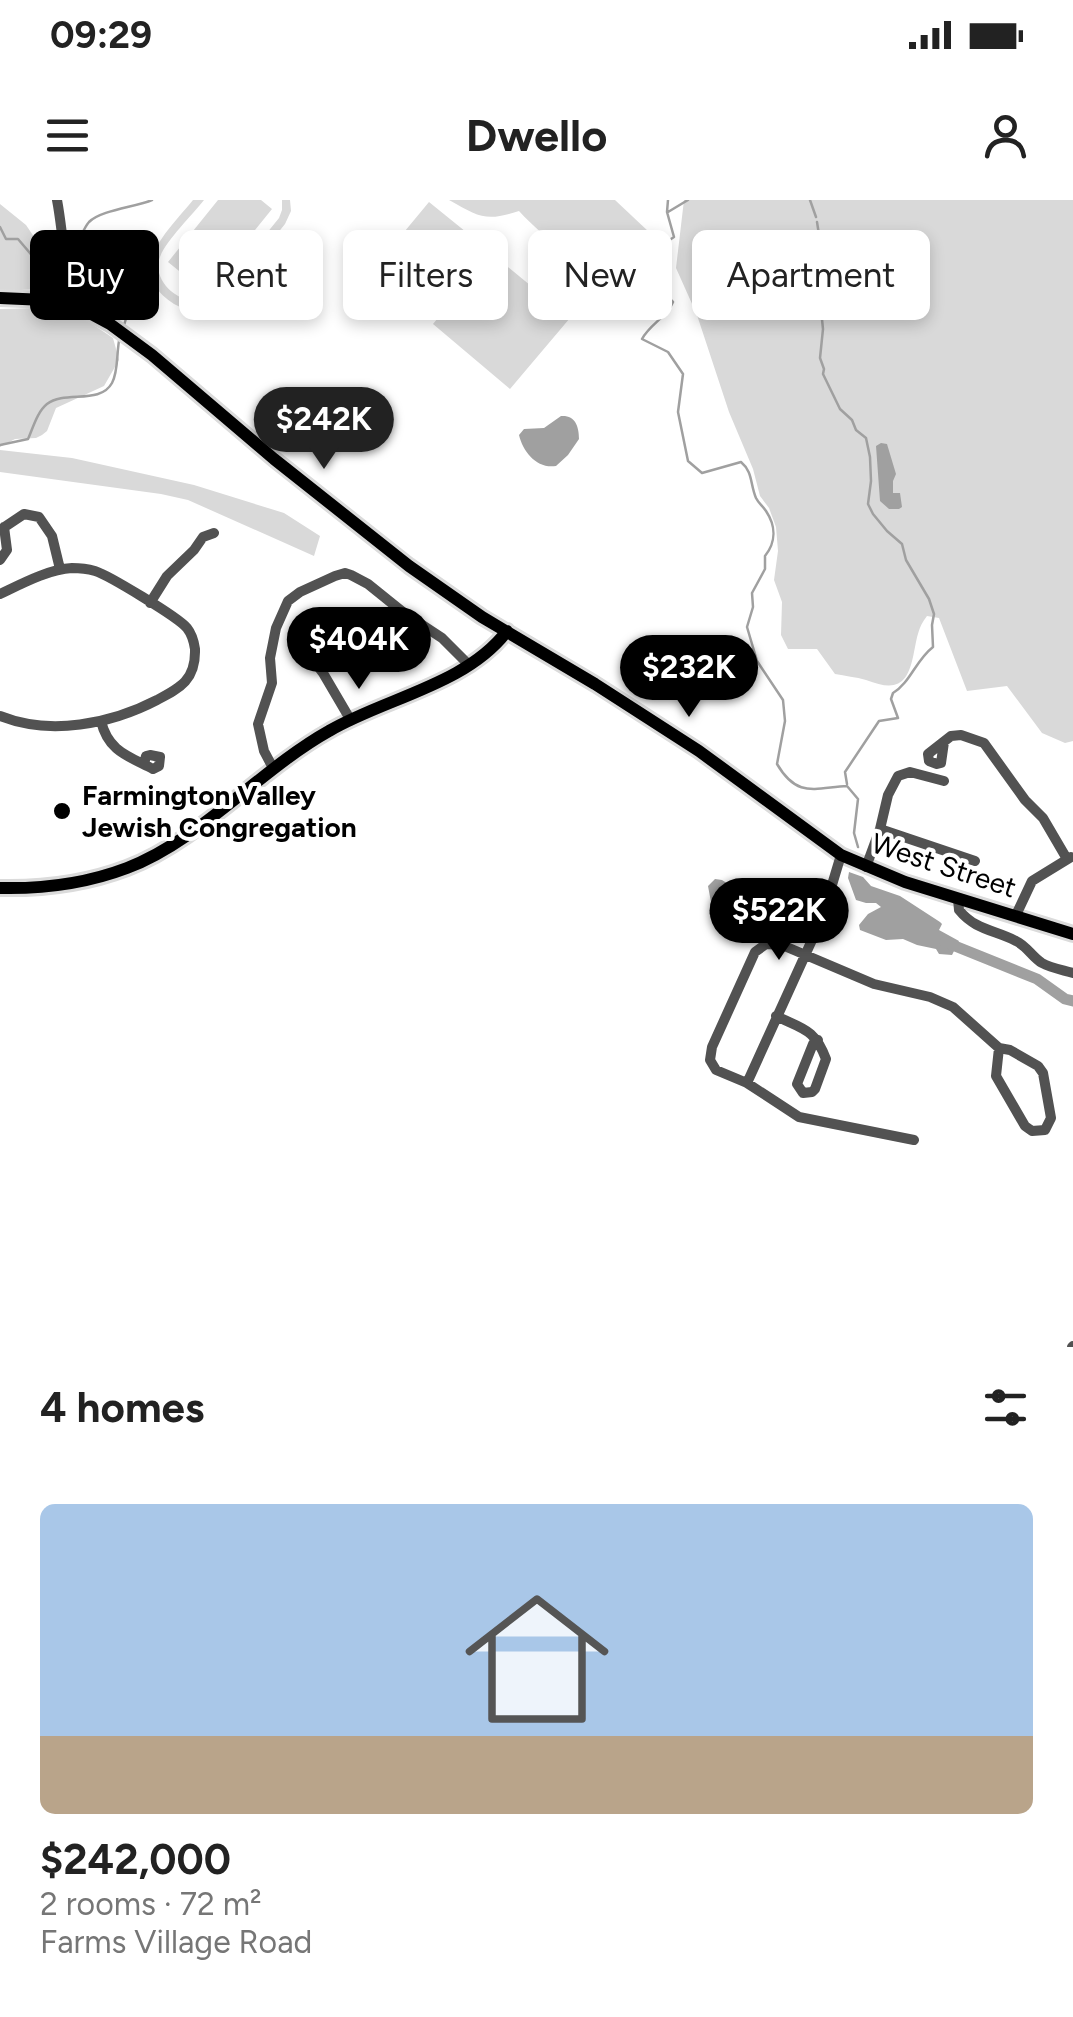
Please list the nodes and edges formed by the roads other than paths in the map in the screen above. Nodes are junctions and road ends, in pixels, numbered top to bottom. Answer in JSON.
{"nodes":[{"id":1,"x":58,"y":200,"type":"edge"},
{"id":2,"x":62,"y":230,"type":"edge"},
{"id":3,"x":0,"y":298,"type":"edge"},
{"id":4,"x":30,"y":299,"type":"edge"},
{"id":5,"x":102,"y":320,"type":"edge"},
{"id":6,"x":2,"y":529,"type":"edge"},
{"id":7,"x":214,"y":533,"type":"dead end"},
{"id":8,"x":0,"y":560,"type":"edge"},
{"id":9,"x":60,"y":569,"type":"junction"},
{"id":10,"x":0,"y":594,"type":"edge"},
{"id":11,"x":150,"y":602,"type":"junction"},
{"id":12,"x":408,"y":616,"type":"junction"},
{"id":13,"x":507,"y":631,"type":"junction"},
{"id":14,"x":469,"y":666,"type":"junction"},
{"id":15,"x":0,"y":716,"type":"edge"},
{"id":16,"x":350,"y":719,"type":"junction"},
{"id":17,"x":101,"y":722,"type":"junction"},
{"id":18,"x":944,"y":742,"type":"dead end"},
{"id":19,"x":144,"y":764,"type":"dead end"},
{"id":20,"x":273,"y":768,"type":"junction"},
{"id":21,"x":944,"y":781,"type":"dead end"},
{"id":22,"x":880,"y":829,"type":"junction"},
{"id":23,"x":841,"y":854,"type":"junction"},
{"id":24,"x":1070,"y":857,"type":"edge"},
{"id":25,"x":975,"y":861,"type":"dead end"},
{"id":26,"x":866,"y":867,"type":"junction"},
{"id":27,"x":0,"y":888,"type":"edge"},
{"id":28,"x":958,"y":899,"type":"junction"},
{"id":29,"x":1016,"y":915,"type":"junction"},
{"id":30,"x":1073,"y":934,"type":"edge"},
{"id":31,"x":805,"y":956,"type":"junction"},
{"id":32,"x":1073,"y":974,"type":"edge"},
{"id":33,"x":776,"y":1016,"type":"junction"},
{"id":34,"x":818,"y":1040,"type":"junction"},
{"id":35,"x":999,"y":1048,"type":"junction"},
{"id":36,"x":747,"y":1083,"type":"junction"},
{"id":37,"x":914,"y":1140,"type":"dead end"}],
"edges":[{"from":1,"to":2,"type":"street"},
{"from":3,"to":4,"type":"main road","name":"West Street"},
{"from":5,"to":13,"type":"main road","name":"West Street"},
{"from":6,"to":8,"type":"street"},
{"from":6,"to":9,"type":"street"},
{"from":7,"to":11,"type":"street"},
{"from":9,"to":10,"type":"street"},
{"from":9,"to":11,"type":"street"},
{"from":11,"to":17,"type":"street"},
{"from":12,"to":14,"type":"street"},
{"from":12,"to":16,"type":"street"},
{"from":12,"to":20,"type":"street"},
{"from":13,"to":14,"type":"main road"},
{"from":13,"to":23,"type":"main road","name":"West Street"},
{"from":14,"to":16,"type":"main road"},
{"from":15,"to":17,"type":"street"},
{"from":16,"to":20,"type":"main road"},
{"from":17,"to":19,"type":"street"},
{"from":18,"to":24,"type":"street"},
{"from":20,"to":27,"type":"main road"},
{"from":21,"to":22,"type":"street"},
{"from":22,"to":25,"type":"street"},
{"from":22,"to":26,"type":"street"},
{"from":23,"to":26,"type":"main road","name":"West Street"},
{"from":23,"to":31,"type":"street"},
{"from":24,"to":29,"type":"street"},
{"from":26,"to":28,"type":"main road","name":"West Street"},
{"from":28,"to":29,"type":"main road","name":"West Street"},
{"from":28,"to":32,"type":"street"},
{"from":29,"to":30,"type":"main road","name":"West Street"},
{"from":31,"to":33,"type":"street"},
{"from":31,"to":35,"type":"street"},
{"from":31,"to":36,"type":"street"},
{"from":33,"to":34,"type":"street"},
{"from":33,"to":36,"type":"street"},
{"from":34,"to":34,"type":"street"},
{"from":35,"to":35,"type":"street"},
{"from":36,"to":37,"type":"street"}]}
